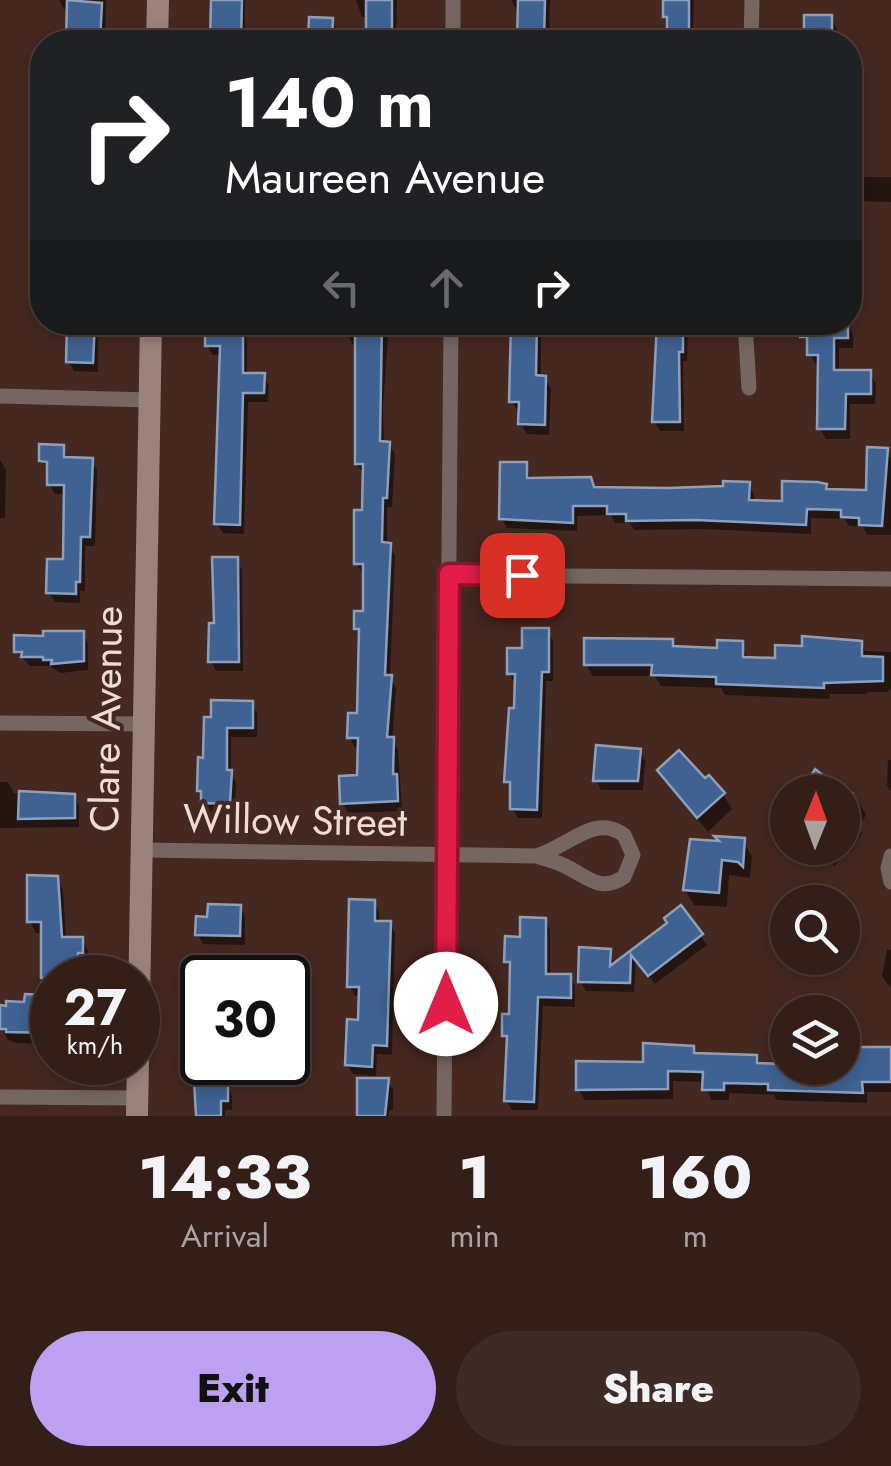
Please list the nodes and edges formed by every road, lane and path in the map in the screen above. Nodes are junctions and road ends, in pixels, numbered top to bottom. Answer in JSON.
{"nodes":[{"id":1,"x":158,"y":0,"type":"edge"},
{"id":2,"x":453,"y":0,"type":"edge"},
{"id":3,"x":752,"y":0,"type":"edge"},
{"id":4,"x":157,"y":30,"type":"edge"},
{"id":5,"x":453,"y":30,"type":"edge"},
{"id":6,"x":752,"y":30,"type":"edge"},
{"id":7,"x":151,"y":335,"type":"edge"},
{"id":8,"x":451,"y":335,"type":"edge"},
{"id":9,"x":746,"y":335,"type":"edge"},
{"id":10,"x":749,"y":388,"type":"dead end"},
{"id":11,"x":0,"y":396,"type":"edge"},
{"id":12,"x":149,"y":400,"type":"junction"},
{"id":13,"x":449,"y":574,"type":"junction"},
{"id":14,"x":891,"y":579,"type":"edge"},
{"id":15,"x":0,"y":723,"type":"edge"},
{"id":16,"x":142,"y":724,"type":"junction"},
{"id":17,"x":142,"y":850,"type":"junction"},
{"id":18,"x":447,"y":854,"type":"junction"},
{"id":19,"x":536,"y":856,"type":"junction"},
{"id":20,"x":891,"y":856,"type":"edge"},
{"id":21,"x":891,"y":882,"type":"edge"},
{"id":22,"x":0,"y":1097,"type":"edge"},
{"id":23,"x":137,"y":1107,"type":"edge"},
{"id":24,"x":444,"y":1116,"type":"edge"}],
"edges":[{"from":1,"to":4,"type":"street"},
{"from":2,"to":5,"type":"street"},
{"from":3,"to":6,"type":"street"},
{"from":7,"to":12,"type":"street","name":"Clare Avenue"},
{"from":8,"to":13,"type":"street"},
{"from":9,"to":10,"type":"street"},
{"from":11,"to":12,"type":"street"},
{"from":12,"to":16,"type":"street","name":"Clare Avenue"},
{"from":13,"to":14,"type":"street"},
{"from":13,"to":18,"type":"street"},
{"from":15,"to":16,"type":"street"},
{"from":16,"to":17,"type":"street","name":"Clare Avenue"},
{"from":17,"to":18,"type":"street","name":"Willow Street"},
{"from":17,"to":23,"type":"street","name":"Clare Avenue"},
{"from":18,"to":19,"type":"street","name":"Willow Street"},
{"from":18,"to":24,"type":"street"},
{"from":19,"to":19,"type":"street"},
{"from":20,"to":21,"type":"street"},
{"from":22,"to":23,"type":"street"}]}
